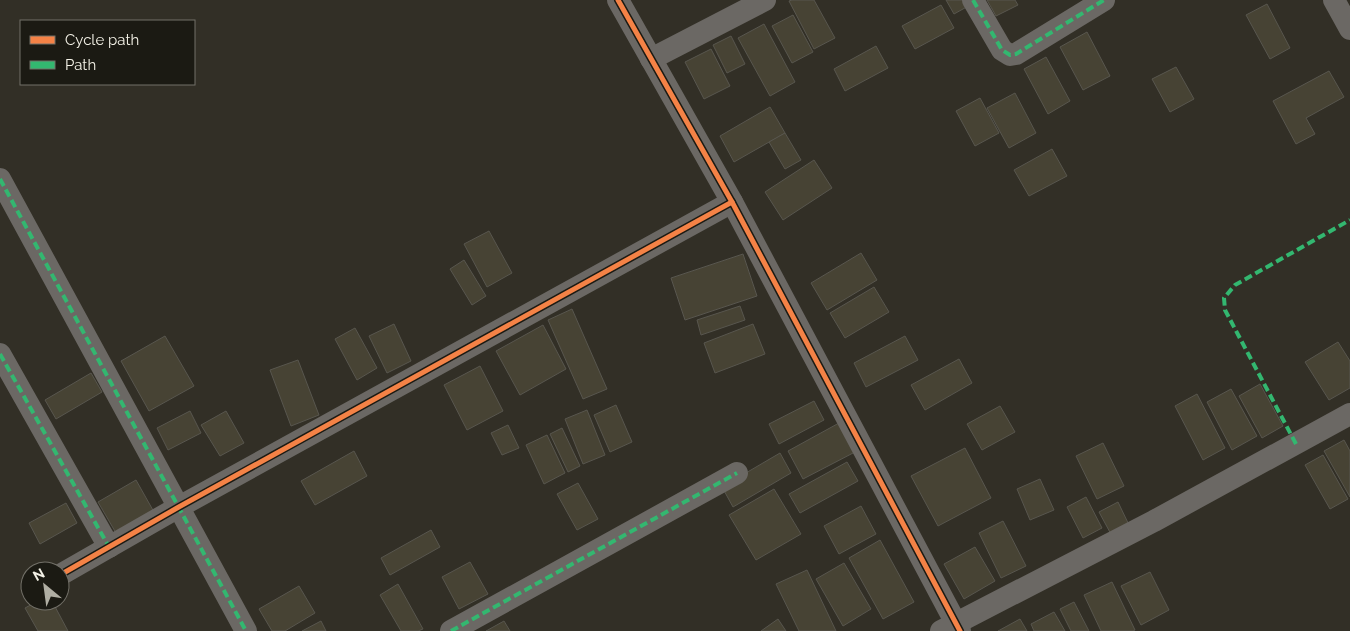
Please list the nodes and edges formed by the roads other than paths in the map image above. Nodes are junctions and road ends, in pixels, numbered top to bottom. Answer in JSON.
{"nodes":[{"id":1,"x":618,"y":0,"type":"edge"},
{"id":2,"x":765,"y":0,"type":"edge"},
{"id":3,"x":973,"y":0,"type":"edge"},
{"id":4,"x":1104,"y":0,"type":"edge"},
{"id":5,"x":1334,"y":0,"type":"edge"},
{"id":6,"x":1350,"y":29,"type":"edge"},
{"id":7,"x":651,"y":59,"type":"junction"},
{"id":8,"x":0,"y":179,"type":"edge"},
{"id":9,"x":732,"y":202,"type":"junction"},
{"id":10,"x":0,"y":354,"type":"edge"},
{"id":11,"x":1350,"y":414,"type":"edge"},
{"id":12,"x":737,"y":473,"type":"dead end"},
{"id":13,"x":177,"y":508,"type":"junction"},
{"id":14,"x":109,"y":548,"type":"junction"},
{"id":15,"x":70,"y":570,"type":"edge"},
{"id":16,"x":952,"y":628,"type":"edge"},
{"id":17,"x":246,"y":631,"type":"edge"},
{"id":18,"x":451,"y":631,"type":"edge"}],
"edges":[{"from":1,"to":7,"type":"street"},
{"from":2,"to":7,"type":"street"},
{"from":3,"to":4,"type":"street"},
{"from":5,"to":6,"type":"street"},
{"from":7,"to":9,"type":"street"},
{"from":8,"to":13,"type":"street"},
{"from":9,"to":13,"type":"street"},
{"from":9,"to":16,"type":"street"},
{"from":10,"to":14,"type":"street"},
{"from":11,"to":16,"type":"street"},
{"from":12,"to":18,"type":"street"},
{"from":13,"to":14,"type":"street"},
{"from":13,"to":17,"type":"street"},
{"from":14,"to":15,"type":"street"}]}
